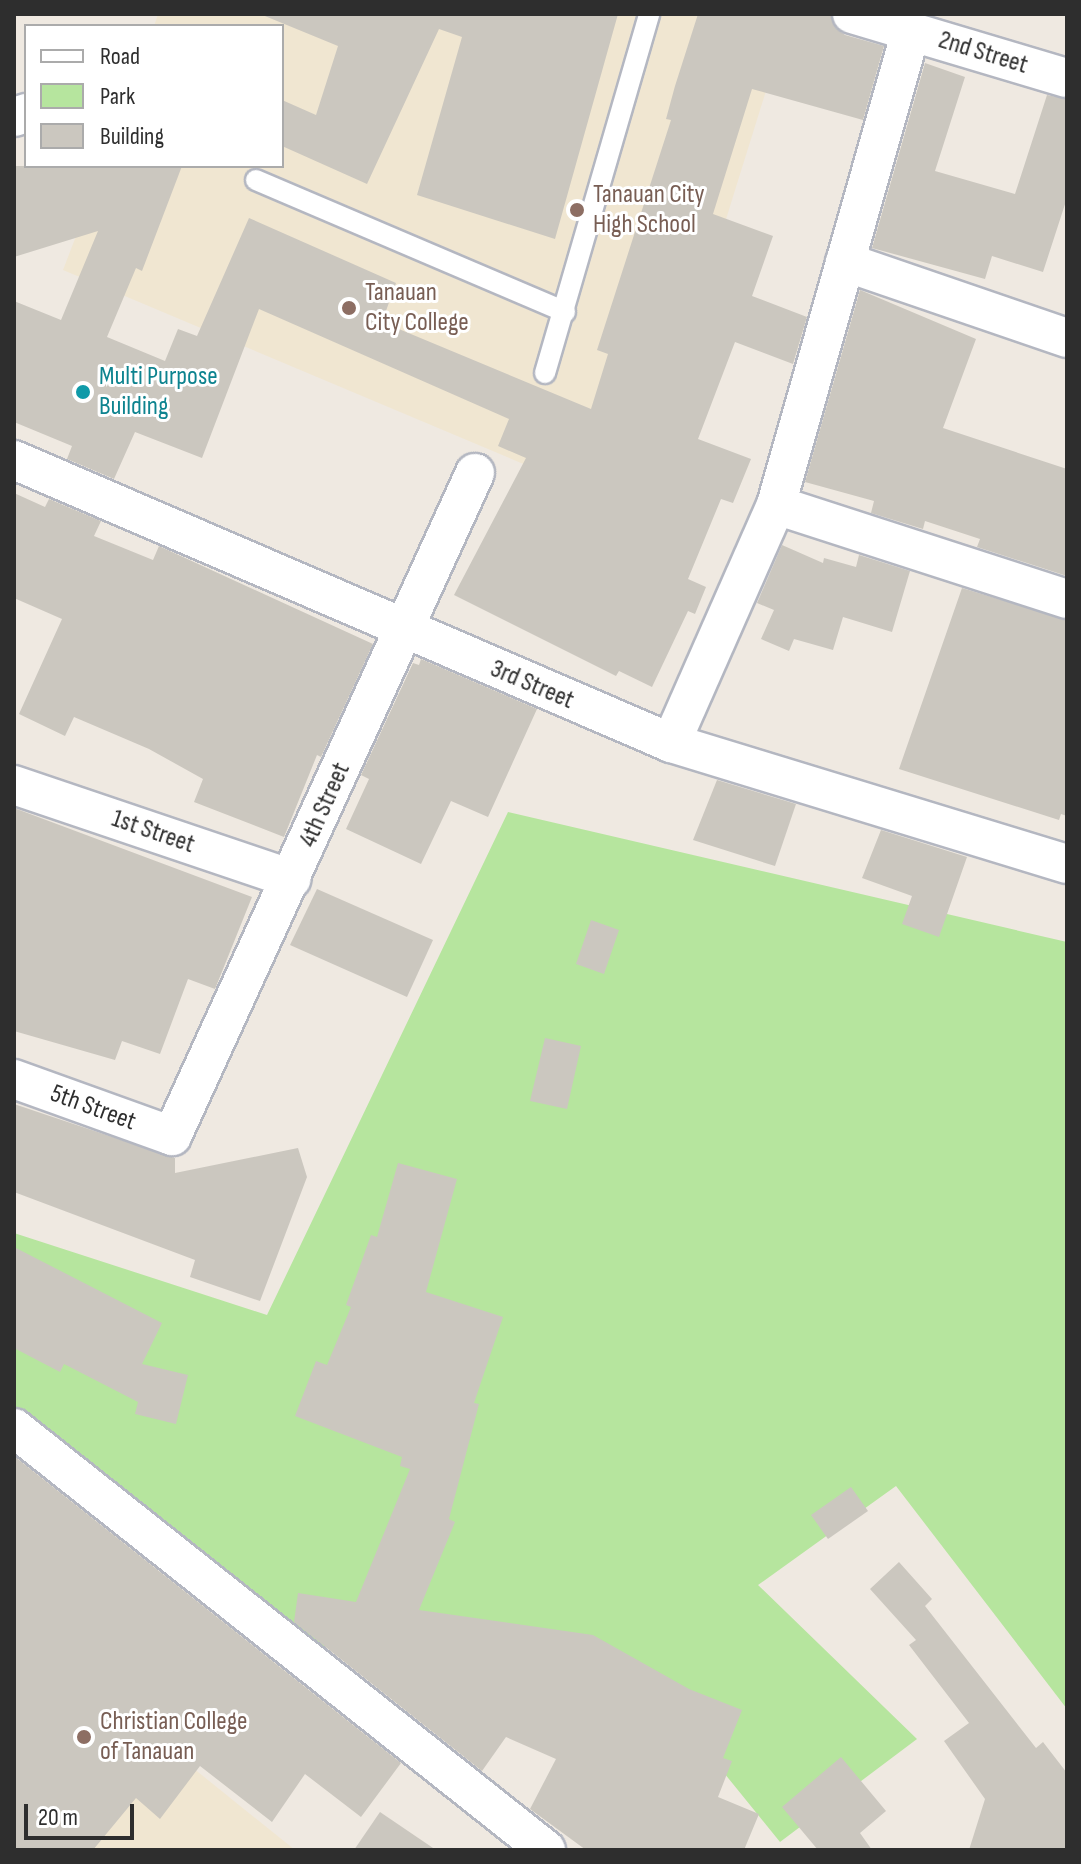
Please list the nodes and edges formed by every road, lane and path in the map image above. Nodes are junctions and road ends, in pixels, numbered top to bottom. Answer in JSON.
{"nodes":[{"id":1,"x":649,"y":14,"type":"edge"},
{"id":2,"x":852,"y":14,"type":"edge"},
{"id":3,"x":911,"y":31,"type":"junction"},
{"id":4,"x":1067,"y":78,"type":"edge"},
{"id":5,"x":256,"y":180,"type":"dead end"},
{"id":6,"x":845,"y":262,"type":"junction"},
{"id":7,"x":565,"y":312,"type":"junction"},
{"id":8,"x":1067,"y":338,"type":"edge"},
{"id":9,"x":545,"y":373,"type":"dead end"},
{"id":10,"x":14,"y":460,"type":"edge"},
{"id":11,"x":475,"y":473,"type":"dead end"},
{"id":12,"x":776,"y":505,"type":"junction"},
{"id":13,"x":1067,"y":599,"type":"edge"},
{"id":14,"x":402,"y":631,"type":"junction"},
{"id":15,"x":671,"y":743,"type":"junction"},
{"id":16,"x":14,"y":785,"type":"edge"},
{"id":17,"x":1067,"y":864,"type":"edge"},
{"id":18,"x":292,"y":879,"type":"junction"},
{"id":19,"x":14,"y":1079,"type":"edge"},
{"id":20,"x":172,"y":1136,"type":"joint"},
{"id":21,"x":14,"y":1428,"type":"edge"},
{"id":22,"x":546,"y":1850,"type":"edge"}],
"edges":[{"from":1,"to":7,"type":"lane"},
{"from":2,"to":3,"type":"street","name":"2nd Street"},
{"from":3,"to":4,"type":"street","name":"2nd Street"},
{"from":3,"to":6,"type":"street"},
{"from":5,"to":7,"type":"lane"},
{"from":6,"to":8,"type":"street"},
{"from":6,"to":12,"type":"street"},
{"from":7,"to":9,"type":"lane"},
{"from":10,"to":14,"type":"street","name":"3rd Street"},
{"from":11,"to":14,"type":"street","name":"4th Street"},
{"from":12,"to":13,"type":"street"},
{"from":12,"to":15,"type":"street"},
{"from":14,"to":15,"type":"street","name":"3rd Street"},
{"from":14,"to":18,"type":"street","name":"4th Street"},
{"from":15,"to":17,"type":"street","name":"3rd Street"},
{"from":16,"to":18,"type":"street","name":"1st Street"},
{"from":18,"to":20,"type":"street","name":"4th Street"},
{"from":19,"to":20,"type":"street","name":"5th Street"},
{"from":21,"to":22,"type":"street"}]}
